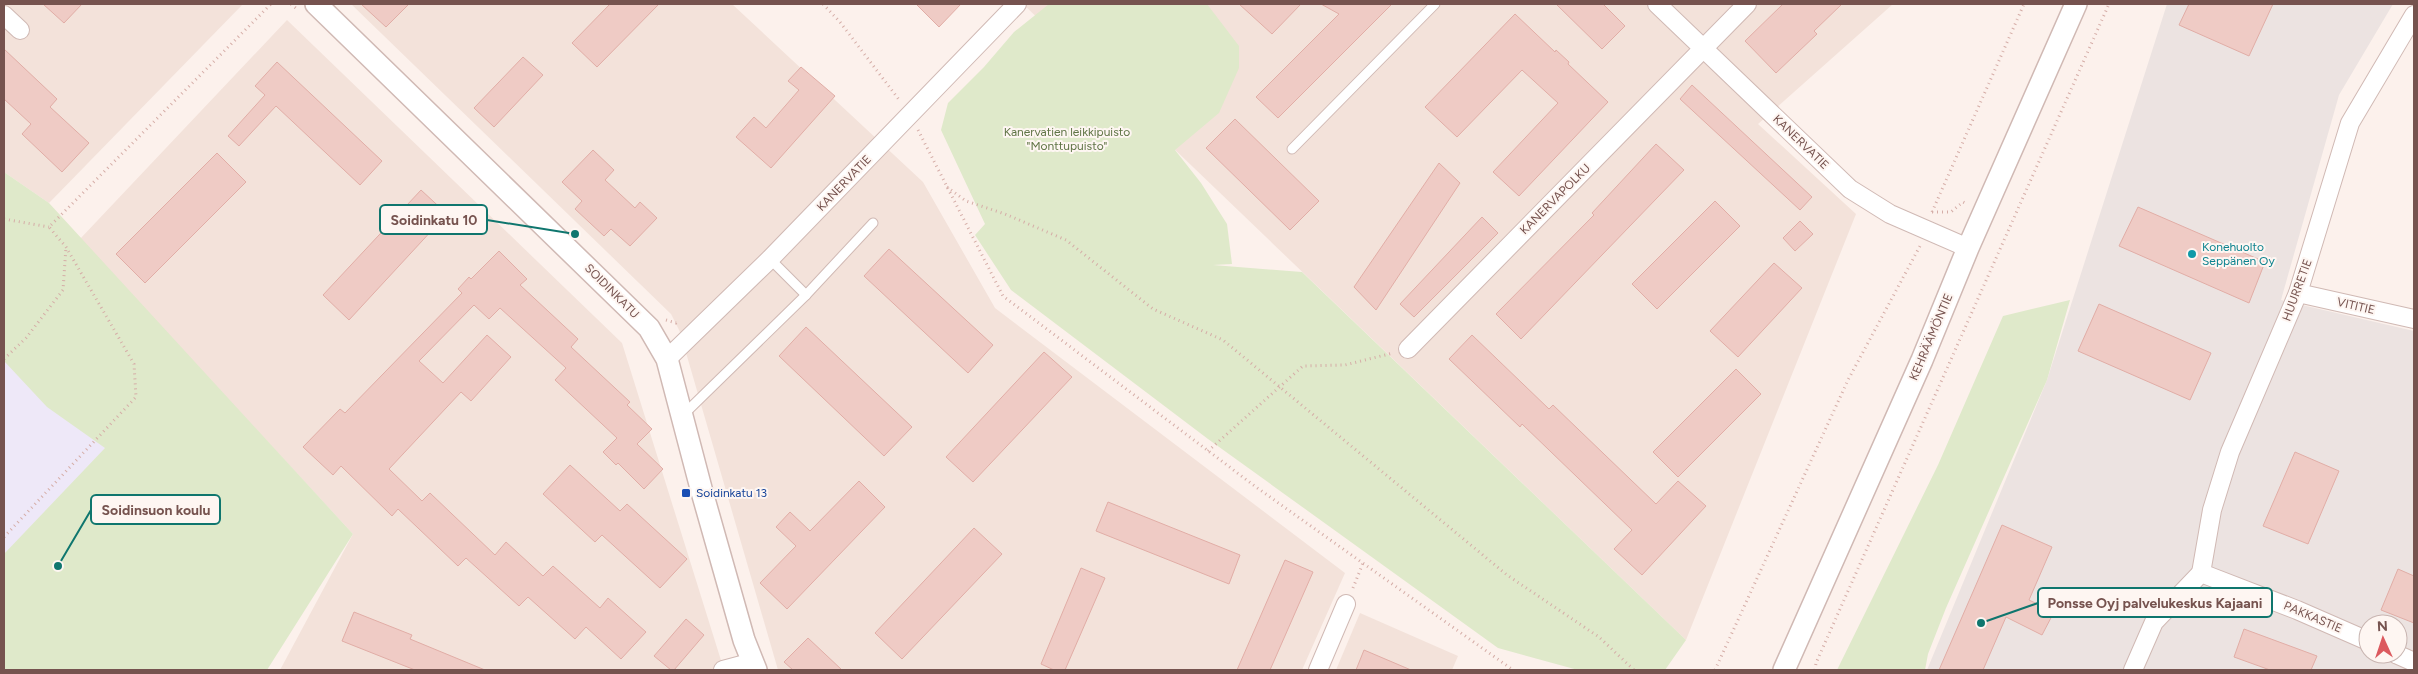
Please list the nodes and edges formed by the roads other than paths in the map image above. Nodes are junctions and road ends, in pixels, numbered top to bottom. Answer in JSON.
{"nodes":[{"id":1,"x":1017,"y":4,"type":"edge"},
{"id":2,"x":1436,"y":4,"type":"edge"},
{"id":3,"x":1657,"y":4,"type":"edge"},
{"id":4,"x":1747,"y":4,"type":"edge"},
{"id":5,"x":2076,"y":4,"type":"edge"},
{"id":6,"x":307,"y":7,"type":"edge"},
{"id":7,"x":4,"y":15,"type":"edge"},
{"id":8,"x":2414,"y":15,"type":"edge"},
{"id":9,"x":20,"y":30,"type":"dead end"},
{"id":10,"x":1703,"y":49,"type":"junction"},
{"id":11,"x":1292,"y":149,"type":"dead end"},
{"id":12,"x":873,"y":223,"type":"dead end"},
{"id":13,"x":1968,"y":248,"type":"junction"},
{"id":14,"x":770,"y":259,"type":"junction"},
{"id":15,"x":2298,"y":293,"type":"junction"},
{"id":16,"x":806,"y":295,"type":"junction"},
{"id":17,"x":2414,"y":319,"type":"edge"},
{"id":18,"x":1408,"y":349,"type":"road end"},
{"id":19,"x":667,"y":359,"type":"junction"},
{"id":20,"x":681,"y":417,"type":"junction"},
{"id":21,"x":2202,"y":574,"type":"junction"},
{"id":22,"x":1346,"y":604,"type":"road end"},
{"id":23,"x":2358,"y":637,"type":"edge"},
{"id":24,"x":754,"y":666,"type":"edge"},
{"id":25,"x":723,"y":670,"type":"edge"},
{"id":26,"x":1318,"y":670,"type":"edge"},
{"id":27,"x":1784,"y":670,"type":"edge"},
{"id":28,"x":2133,"y":670,"type":"edge"}],
"edges":[{"from":1,"to":14,"type":"street","name":"KANERVATIE"},
{"from":2,"to":11,"type":"lane"},
{"from":3,"to":10,"type":"street","name":"KANERVATIE"},
{"from":4,"to":10,"type":"street","name":"KANERVAPOLKU"},
{"from":5,"to":13,"type":"street","name":"KEHRÄÄMÖNTIE"},
{"from":6,"to":19,"type":"street","name":"SOIDINKATU"},
{"from":7,"to":9,"type":"street"},
{"from":8,"to":15,"type":"street","name":"HUURRETIE"},
{"from":10,"to":13,"type":"street","name":"KANERVATIE"},
{"from":10,"to":18,"type":"street","name":"KANERVAPOLKU"},
{"from":12,"to":16,"type":"lane"},
{"from":13,"to":27,"type":"street","name":"KEHRÄÄMÖNTIE"},
{"from":14,"to":16,"type":"lane"},
{"from":14,"to":19,"type":"street","name":"KANERVATIE"},
{"from":15,"to":17,"type":"street","name":"VITITIE"},
{"from":15,"to":21,"type":"street","name":"HUURRETIE"},
{"from":16,"to":20,"type":"lane"},
{"from":19,"to":20,"type":"street","name":"SOIDINKATU"},
{"from":20,"to":24,"type":"street","name":"SOIDINKATU"},
{"from":21,"to":23,"type":"street","name":"PAKKASTIE"},
{"from":21,"to":28,"type":"street"},
{"from":22,"to":26,"type":"street"},
{"from":24,"to":25,"type":"street"}]}
